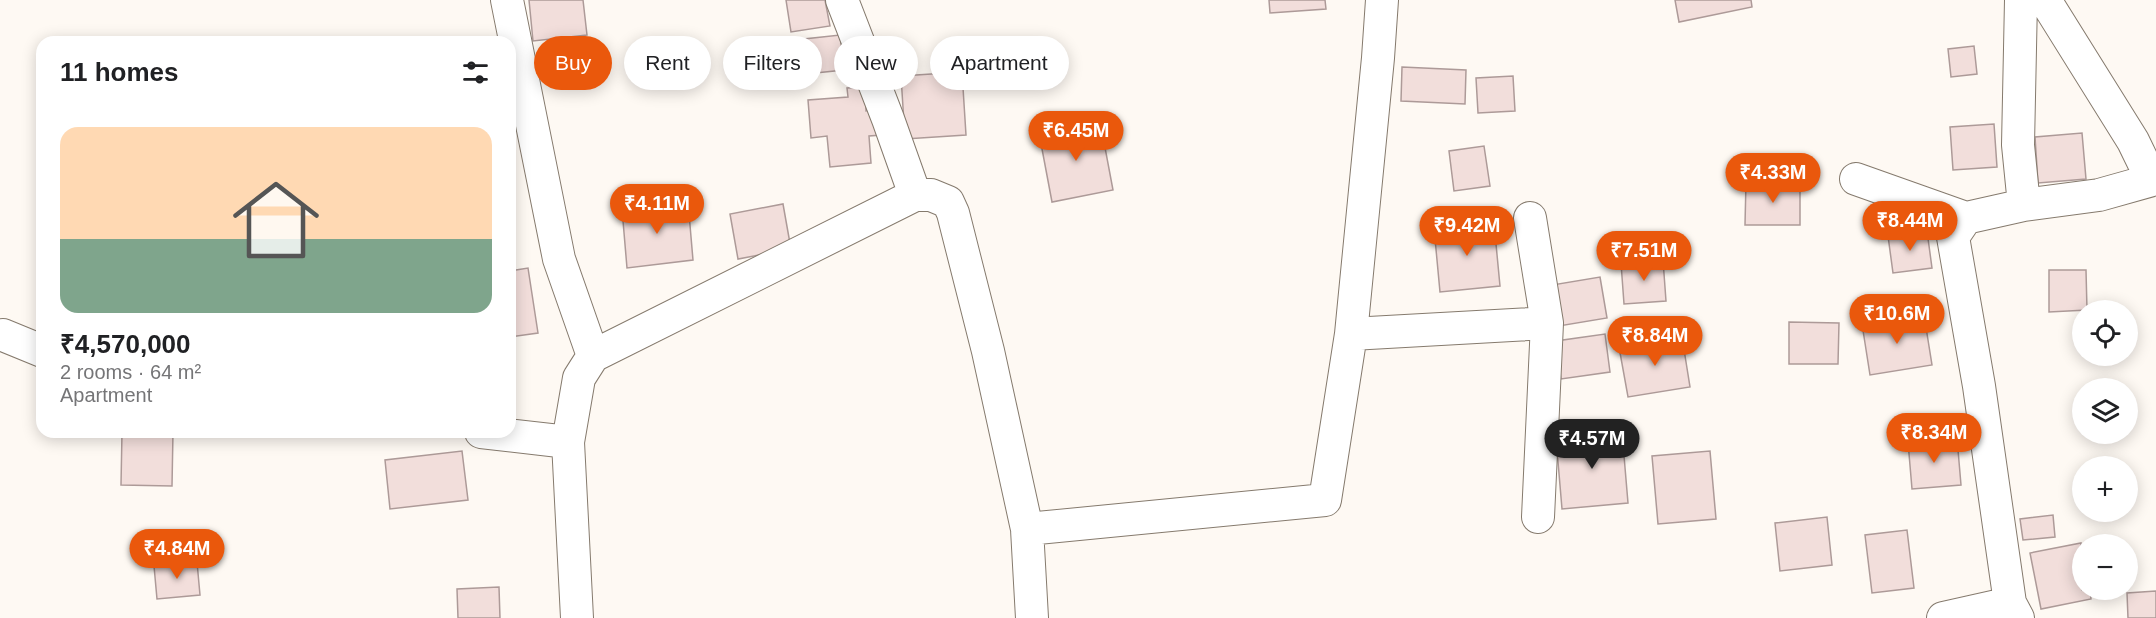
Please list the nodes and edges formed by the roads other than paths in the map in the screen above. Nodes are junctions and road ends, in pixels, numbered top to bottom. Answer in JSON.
{"nodes":[{"id":1,"x":507,"y":0,"type":"edge"},
{"id":2,"x":842,"y":0,"type":"edge"},
{"id":3,"x":1382,"y":0,"type":"edge"},
{"id":4,"x":2021,"y":0,"type":"edge"},
{"id":5,"x":2045,"y":0,"type":"edge"},
{"id":6,"x":514,"y":36,"type":"edge"},
{"id":7,"x":516,"y":45,"type":"edge"},
{"id":8,"x":1856,"y":179,"type":"dead end"},
{"id":9,"x":2154,"y":179,"type":"edge"},
{"id":10,"x":915,"y":195,"type":"junction"},
{"id":11,"x":2024,"y":205,"type":"junction"},
{"id":12,"x":1530,"y":218,"type":"dead end"},
{"id":13,"x":1966,"y":218,"type":"junction"},
{"id":14,"x":1547,"y":323,"type":"junction"},
{"id":15,"x":1351,"y":334,"type":"junction"},
{"id":16,"x":3,"y":335,"type":"dead end"},
{"id":17,"x":36,"y":349,"type":"edge"},
{"id":18,"x":593,"y":356,"type":"junction"},
{"id":19,"x":516,"y":436,"type":"edge"},
{"id":20,"x":568,"y":442,"type":"junction"},
{"id":21,"x":1538,"y":517,"type":"dead end"},
{"id":22,"x":1027,"y":529,"type":"junction"},
{"id":23,"x":2014,"y":611,"type":"edge"},
{"id":24,"x":578,"y":618,"type":"edge"},
{"id":25,"x":1032,"y":618,"type":"edge"},
{"id":26,"x":1943,"y":618,"type":"edge"}],
"edges":[{"from":1,"to":6,"type":"street"},
{"from":2,"to":10,"type":"street"},
{"from":3,"to":15,"type":"street"},
{"from":4,"to":11,"type":"street"},
{"from":5,"to":9,"type":"street"},
{"from":7,"to":18,"type":"street"},
{"from":8,"to":13,"type":"street"},
{"from":9,"to":11,"type":"street"},
{"from":10,"to":18,"type":"street"},
{"from":10,"to":22,"type":"street"},
{"from":11,"to":13,"type":"street"},
{"from":12,"to":14,"type":"street"},
{"from":13,"to":23,"type":"street"},
{"from":14,"to":15,"type":"street"},
{"from":14,"to":21,"type":"street"},
{"from":15,"to":22,"type":"street"},
{"from":16,"to":17,"type":"street"},
{"from":18,"to":20,"type":"street"},
{"from":19,"to":20,"type":"street"},
{"from":20,"to":24,"type":"street"},
{"from":22,"to":25,"type":"street"},
{"from":23,"to":26,"type":"street"}]}
